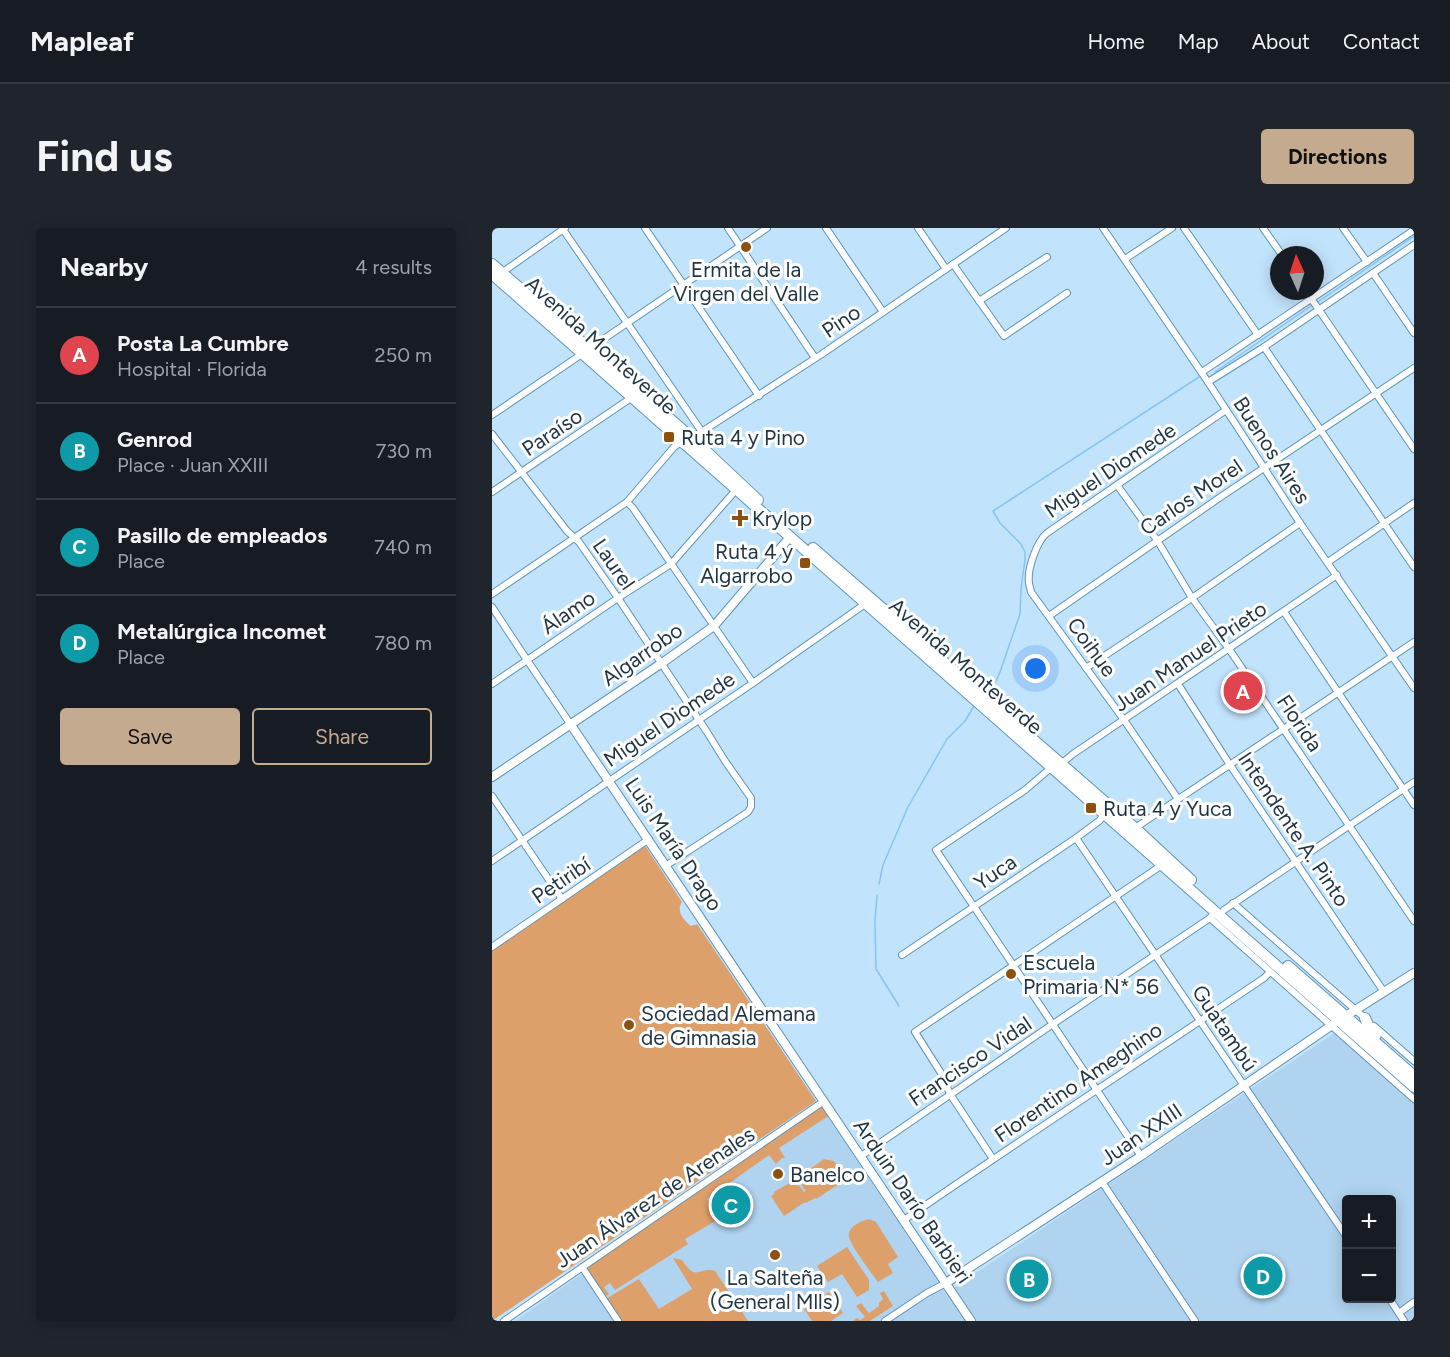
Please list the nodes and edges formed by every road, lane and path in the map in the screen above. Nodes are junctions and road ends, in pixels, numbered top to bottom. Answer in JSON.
{"nodes":[{"id":1,"x":564,"y":228,"type":"edge"},
{"id":2,"x":645,"y":228,"type":"edge"},
{"id":3,"x":728,"y":228,"type":"edge"},
{"id":4,"x":766,"y":228,"type":"edge"},
{"id":5,"x":826,"y":228,"type":"edge"},
{"id":6,"x":918,"y":228,"type":"edge"},
{"id":7,"x":1006,"y":228,"type":"edge"},
{"id":8,"x":1103,"y":228,"type":"edge"},
{"id":9,"x":1172,"y":228,"type":"edge"},
{"id":10,"x":1184,"y":228,"type":"edge"},
{"id":11,"x":1263,"y":228,"type":"edge"},
{"id":12,"x":1344,"y":228,"type":"edge"},
{"id":13,"x":1414,"y":230,"type":"edge"},
{"id":14,"x":1414,"y":244,"type":"edge"},
{"id":15,"x":740,"y":246,"type":"junction"},
{"id":16,"x":1276,"y":246,"type":"edge"},
{"id":17,"x":1047,"y":257,"type":"dead end"},
{"id":18,"x":1125,"y":259,"type":"junction"},
{"id":19,"x":1367,"y":262,"type":"junction"},
{"id":20,"x":492,"y":264,"type":"edge"},
{"id":21,"x":953,"y":264,"type":"junction"},
{"id":22,"x":946,"y":269,"type":"junction"},
{"id":23,"x":1373,"y":273,"type":"junction"},
{"id":24,"x":495,"y":276,"type":"edge"},
{"id":25,"x":683,"y":284,"type":"junction"},
{"id":26,"x":1324,"y":290,"type":"edge"},
{"id":27,"x":1067,"y":293,"type":"dead end"},
{"id":28,"x":1310,"y":300,"type":"edge"},
{"id":29,"x":1312,"y":300,"type":"edge"},
{"id":30,"x":980,"y":301,"type":"junction"},
{"id":31,"x":1319,"y":309,"type":"junction"},
{"id":32,"x":883,"y":312,"type":"junction"},
{"id":33,"x":627,"y":324,"type":"junction"},
{"id":34,"x":1414,"y":333,"type":"edge"},
{"id":35,"x":1258,"y":335,"type":"junction"},
{"id":36,"x":1264,"y":347,"type":"junction"},
{"id":37,"x":586,"y":351,"type":"junction"},
{"id":38,"x":815,"y":358,"type":"junction"},
{"id":39,"x":1414,"y":368,"type":"edge"},
{"id":40,"x":1202,"y":372,"type":"junction"},
{"id":41,"x":1208,"y":382,"type":"junction"},
{"id":42,"x":1375,"y":393,"type":"junction"},
{"id":43,"x":759,"y":396,"type":"junction"},
{"id":44,"x":631,"y":398,"type":"junction"},
{"id":45,"x":1226,"y":410,"type":"junction"},
{"id":46,"x":492,"y":415,"type":"edge"},
{"id":47,"x":1321,"y":429,"type":"junction"},
{"id":48,"x":492,"y":434,"type":"edge"},
{"id":49,"x":697,"y":435,"type":"junction"},
{"id":50,"x":681,"y":442,"type":"junction"},
{"id":51,"x":1414,"y":449,"type":"edge"},
{"id":52,"x":1264,"y":468,"type":"junction"},
{"id":53,"x":521,"y":473,"type":"junction"},
{"id":54,"x":1117,"y":485,"type":"junction"},
{"id":55,"x":736,"y":490,"type":"junction"},
{"id":56,"x":492,"y":492,"type":"edge"},
{"id":57,"x":627,"y":502,"type":"junction"},
{"id":58,"x":1414,"y":503,"type":"edge"},
{"id":59,"x":1300,"y":523,"type":"junction"},
{"id":60,"x":1383,"y":523,"type":"junction"},
{"id":61,"x":790,"y":537,"type":"junction"},
{"id":62,"x":574,"y":538,"type":"junction"},
{"id":63,"x":1157,"y":540,"type":"junction"},
{"id":64,"x":1328,"y":562,"type":"junction"},
{"id":65,"x":671,"y":564,"type":"junction"},
{"id":66,"x":1414,"y":567,"type":"edge"},
{"id":67,"x":1030,"y":570,"type":"joint"},
{"id":68,"x":1337,"y":575,"type":"junction"},
{"id":69,"x":492,"y":594,"type":"edge"},
{"id":70,"x":618,"y":598,"type":"junction"},
{"id":71,"x":1192,"y":598,"type":"junction"},
{"id":72,"x":865,"y":604,"type":"junction"},
{"id":73,"x":492,"y":607,"type":"edge"},
{"id":74,"x":1284,"y":612,"type":"junction"},
{"id":75,"x":1048,"y":616,"type":"junction"},
{"id":76,"x":714,"y":626,"type":"junction"},
{"id":77,"x":1414,"y":642,"type":"edge"},
{"id":78,"x":1229,"y":649,"type":"junction"},
{"id":79,"x":1392,"y":656,"type":"junction"},
{"id":80,"x":527,"y":660,"type":"junction"},
{"id":81,"x":662,"y":663,"type":"junction"},
{"id":82,"x":1086,"y":668,"type":"junction"},
{"id":83,"x":753,"y":682,"type":"junction"},
{"id":84,"x":492,"y":684,"type":"edge"},
{"id":85,"x":1178,"y":684,"type":"junction"},
{"id":86,"x":1414,"y":688,"type":"edge"},
{"id":87,"x":1338,"y":693,"type":"junction"},
{"id":88,"x":699,"y":720,"type":"junction"},
{"id":89,"x":1124,"y":720,"type":"junction"},
{"id":90,"x":572,"y":725,"type":"junction"},
{"id":91,"x":1284,"y":729,"type":"junction"},
{"id":92,"x":1230,"y":765,"type":"junction"},
{"id":93,"x":1057,"y":766,"type":"junction"},
{"id":94,"x":492,"y":777,"type":"edge"},
{"id":95,"x":609,"y":780,"type":"junction"},
{"id":96,"x":1414,"y":782,"type":"edge"},
{"id":97,"x":1403,"y":789,"type":"junction"},
{"id":98,"x":492,"y":796,"type":"edge"},
{"id":99,"x":1178,"y":799,"type":"junction"},
{"id":100,"x":1414,"y":805,"type":"edge"},
{"id":101,"x":1105,"y":814,"type":"junction"},
{"id":102,"x":1349,"y":825,"type":"junction"},
{"id":103,"x":1135,"y":828,"type":"junction"},
{"id":104,"x":1076,"y":838,"type":"junction"},
{"id":105,"x":649,"y":839,"type":"junction"},
{"id":106,"x":522,"y":841,"type":"junction"},
{"id":107,"x":492,"y":861,"type":"edge"},
{"id":108,"x":1296,"y":861,"type":"junction"},
{"id":109,"x":1162,"y":864,"type":"junction"},
{"id":110,"x":667,"y":866,"type":"junction"},
{"id":111,"x":1115,"y":896,"type":"junction"},
{"id":112,"x":562,"y":899,"type":"junction"},
{"id":113,"x":1233,"y":903,"type":"junction"},
{"id":114,"x":974,"y":906,"type":"junction"},
{"id":115,"x":1216,"y":914,"type":"junction"},
{"id":116,"x":1414,"y":921,"type":"edge"},
{"id":117,"x":492,"y":947,"type":"edge"},
{"id":118,"x":902,"y":955,"type":"dead end"},
{"id":119,"x":1156,"y":956,"type":"junction"},
{"id":120,"x":1014,"y":966,"type":"junction"},
{"id":121,"x":1270,"y":972,"type":"junction"},
{"id":122,"x":1414,"y":973,"type":"edge"},
{"id":123,"x":1384,"y":992,"type":"junction"},
{"id":124,"x":1356,"y":1011,"type":"junction"},
{"id":125,"x":1365,"y":1018,"type":"joint"},
{"id":126,"x":1200,"y":1021,"type":"junction"},
{"id":127,"x":1335,"y":1021,"type":"junction"},
{"id":128,"x":1053,"y":1024,"type":"junction"},
{"id":129,"x":1411,"y":1069,"type":"edge"},
{"id":130,"x":1244,"y":1087,"type":"junction"},
{"id":131,"x":1414,"y":1088,"type":"edge"},
{"id":132,"x":1098,"y":1090,"type":"junction"},
{"id":133,"x":950,"y":1094,"type":"junction"},
{"id":134,"x":1414,"y":1099,"type":"edge"},
{"id":135,"x":824,"y":1101,"type":"junction"},
{"id":136,"x":861,"y":1156,"type":"junction"},
{"id":137,"x":1141,"y":1156,"type":"junction"},
{"id":138,"x":993,"y":1159,"type":"junction"},
{"id":139,"x":1102,"y":1182,"type":"junction"},
{"id":140,"x":904,"y":1220,"type":"junction"},
{"id":141,"x":1342,"y":1229,"type":"edge"},
{"id":142,"x":582,"y":1267,"type":"junction"},
{"id":143,"x":945,"y":1283,"type":"junction"},
{"id":144,"x":1414,"y":1302,"type":"edge"},
{"id":145,"x":1392,"y":1303,"type":"edge"},
{"id":146,"x":1399,"y":1312,"type":"junction"},
{"id":147,"x":504,"y":1321,"type":"edge"},
{"id":148,"x":618,"y":1321,"type":"edge"},
{"id":149,"x":885,"y":1321,"type":"edge"},
{"id":150,"x":971,"y":1321,"type":"edge"},
{"id":151,"x":1195,"y":1321,"type":"edge"},
{"id":152,"x":1404,"y":1321,"type":"edge"}],
"edges":[{"from":1,"to":24,"type":"street"},
{"from":1,"to":33,"type":"street"},
{"from":2,"to":25,"type":"street"},
{"from":3,"to":15,"type":"street"},
{"from":4,"to":15,"type":"street"},
{"from":5,"to":32,"type":"street"},
{"from":6,"to":22,"type":"street"},
{"from":7,"to":21,"type":"street","name":"Pino"},
{"from":8,"to":18,"type":"street","name":"Buenos Aires"},
{"from":9,"to":18,"type":"street"},
{"from":10,"to":35,"type":"street"},
{"from":11,"to":16,"type":"street"},
{"from":12,"to":19,"type":"street"},
{"from":13,"to":19,"type":"street"},
{"from":14,"to":23,"type":"street"},
{"from":15,"to":25,"type":"street"},
{"from":15,"to":38,"type":"street"},
{"from":17,"to":30,"type":"street"},
{"from":18,"to":40,"type":"street","name":"Buenos Aires"},
{"from":19,"to":26,"type":"street"},
{"from":20,"to":24,"type":"main road","name":"Avenida Monteverde"},
{"from":21,"to":22,"type":"street","name":"Pino"},
{"from":21,"to":30,"type":"street"},
{"from":22,"to":32,"type":"street","name":"Pino"},
{"from":23,"to":31,"type":"street"},
{"from":23,"to":34,"type":"street"},
{"from":24,"to":37,"type":"main road","name":"Avenida Monteverde"},
{"from":25,"to":33,"type":"street"},
{"from":25,"to":43,"type":"street"},
{"from":27,"to":30,"type":"street"},
{"from":28,"to":35,"type":"street"},
{"from":29,"to":31,"type":"street"},
{"from":31,"to":36,"type":"street"},
{"from":31,"to":42,"type":"street"},
{"from":32,"to":38,"type":"street","name":"Pino"},
{"from":33,"to":37,"type":"street"},
{"from":33,"to":49,"type":"street"},
{"from":35,"to":40,"type":"street"},
{"from":36,"to":41,"type":"street"},
{"from":36,"to":47,"type":"street"},
{"from":37,"to":44,"type":"main road","name":"Avenida Monteverde"},
{"from":37,"to":46,"type":"street"},
{"from":37,"to":49,"type":"main road","name":"Avenida Monteverde"},
{"from":38,"to":43,"type":"street","name":"Pino"},
{"from":39,"to":42,"type":"street","name":"Carlos Morel"},
{"from":40,"to":41,"type":"street","name":"Buenos Aires"},
{"from":41,"to":45,"type":"street","name":"Buenos Aires"},
{"from":42,"to":47,"type":"street","name":"Carlos Morel"},
{"from":42,"to":51,"type":"street"},
{"from":43,"to":49,"type":"street","name":"Pino"},
{"from":44,"to":50,"type":"main road","name":"Avenida Monteverde"},
{"from":44,"to":53,"type":"street","name":"Paraíso"},
{"from":45,"to":52,"type":"street","name":"Buenos Aires"},
{"from":45,"to":54,"type":"street","name":"Miguel Diomede"},
{"from":47,"to":52,"type":"street","name":"Carlos Morel"},
{"from":47,"to":60,"type":"street"},
{"from":48,"to":53,"type":"street","name":"Laurel"},
{"from":49,"to":50,"type":"street","name":"Pino"},
{"from":49,"to":93,"type":"main road","name":"Avenida Monteverde"},
{"from":50,"to":55,"type":"main road","name":"Avenida Monteverde"},
{"from":50,"to":57,"type":"street"},
{"from":52,"to":59,"type":"street","name":"Buenos Aires"},
{"from":52,"to":63,"type":"street","name":"Carlos Morel"},
{"from":53,"to":56,"type":"street","name":"Paraíso"},
{"from":53,"to":62,"type":"street","name":"Laurel"},
{"from":54,"to":63,"type":"street","name":"Florida"},
{"from":54,"to":67,"type":"street","name":"Miguel Diomede"},
{"from":55,"to":61,"type":"main road","name":"Avenida Monteverde"},
{"from":55,"to":65,"type":"street","name":"Álamo"},
{"from":57,"to":62,"type":"street"},
{"from":57,"to":65,"type":"street"},
{"from":58,"to":60,"type":"street"},
{"from":59,"to":64,"type":"street","name":"Buenos Aires"},
{"from":59,"to":71,"type":"street"},
{"from":60,"to":64,"type":"street"},
{"from":60,"to":66,"type":"street"},
{"from":61,"to":72,"type":"main road","name":"Avenida Monteverde"},
{"from":61,"to":76,"type":"street","name":"Algarrobo"},
{"from":62,"to":69,"type":"street"},
{"from":62,"to":70,"type":"street","name":"Laurel"},
{"from":63,"to":71,"type":"street","name":"Florida"},
{"from":63,"to":75,"type":"street","name":"Carlos Morel"},
{"from":64,"to":68,"type":"street","name":"Buenos Aires"},
{"from":65,"to":70,"type":"street","name":"Álamo"},
{"from":65,"to":76,"type":"street"},
{"from":67,"to":75,"type":"street","name":"Coihue"},
{"from":68,"to":74,"type":"street","name":"Juan Manuel Prieto"},
{"from":68,"to":79,"type":"street","name":"Buenos Aires"},
{"from":70,"to":80,"type":"street","name":"Álamo"},
{"from":70,"to":81,"type":"street","name":"Laurel"},
{"from":71,"to":78,"type":"street","name":"Florida"},
{"from":71,"to":82,"type":"street"},
{"from":72,"to":83,"type":"street","name":"Miguel Diomede"},
{"from":72,"to":93,"type":"main road","name":"Avenida Monteverde"},
{"from":73,"to":80,"type":"street","name":"Luis María Drago"},
{"from":74,"to":78,"type":"street","name":"Juan Manuel Prieto"},
{"from":74,"to":87,"type":"street"},
{"from":75,"to":82,"type":"street","name":"Coihue"},
{"from":76,"to":81,"type":"street","name":"Algarrobo"},
{"from":76,"to":83,"type":"street"},
{"from":77,"to":79,"type":"street"},
{"from":78,"to":85,"type":"street","name":"Juan Manuel Prieto"},
{"from":78,"to":91,"type":"street","name":"Florida"},
{"from":79,"to":86,"type":"street","name":"Buenos Aires"},
{"from":79,"to":87,"type":"street"},
{"from":80,"to":84,"type":"street","name":"Álamo"},
{"from":80,"to":90,"type":"street","name":"Luis María Drago"},
{"from":81,"to":88,"type":"street","name":"Laurel"},
{"from":81,"to":90,"type":"street","name":"Algarrobo"},
{"from":82,"to":89,"type":"street","name":"Coihue"},
{"from":83,"to":88,"type":"street","name":"Miguel Diomede"},
{"from":85,"to":89,"type":"street","name":"Juan Manuel Prieto"},
{"from":85,"to":92,"type":"street","name":"Intendente A. Pinto"},
{"from":87,"to":91,"type":"street"},
{"from":87,"to":97,"type":"street"},
{"from":88,"to":95,"type":"street","name":"Miguel Diomede"},
{"from":88,"to":110,"type":"street","name":"Laurel"},
{"from":89,"to":93,"type":"street","name":"Juan Manuel Prieto"},
{"from":89,"to":99,"type":"street","name":"Coihue"},
{"from":90,"to":94,"type":"street","name":"Algarrobo"},
{"from":90,"to":95,"type":"street","name":"Luis María Drago"},
{"from":91,"to":92,"type":"street"},
{"from":91,"to":102,"type":"street","name":"Florida"},
{"from":92,"to":99,"type":"street"},
{"from":92,"to":108,"type":"street","name":"Intendente A. Pinto"},
{"from":93,"to":101,"type":"main road","name":"Avenida Monteverde"},
{"from":93,"to":103,"type":"main road","name":"Avenida Monteverde"},
{"from":93,"to":114,"type":"street","name":"Juan Manuel Prieto"},
{"from":95,"to":105,"type":"street","name":"Luis María Drago"},
{"from":95,"to":106,"type":"street","name":"Miguel Diomede"},
{"from":96,"to":97,"type":"street","name":"Francisco Vidal"},
{"from":97,"to":100,"type":"street"},
{"from":97,"to":102,"type":"street","name":"Francisco Vidal"},
{"from":98,"to":106,"type":"street"},
{"from":99,"to":103,"type":"street"},
{"from":101,"to":104,"type":"street","name":"Yuca"},
{"from":101,"to":109,"type":"main road","name":"Avenida Monteverde"},
{"from":102,"to":108,"type":"street","name":"Francisco Vidal"},
{"from":102,"to":116,"type":"street","name":"Florida"},
{"from":103,"to":115,"type":"main road","name":"Avenida Monteverde"},
{"from":104,"to":111,"type":"street","name":"Guatambú"},
{"from":104,"to":114,"type":"street","name":"Yuca"},
{"from":105,"to":110,"type":"street","name":"Luis María Drago"},
{"from":105,"to":112,"type":"street","name":"Petiribí"},
{"from":106,"to":107,"type":"street","name":"Miguel Diomede"},
{"from":106,"to":112,"type":"street"},
{"from":108,"to":113,"type":"street","name":"Francisco Vidal"},
{"from":108,"to":123,"type":"street","name":"Intendente A. Pinto"},
{"from":109,"to":111,"type":"street"},
{"from":109,"to":115,"type":"main road","name":"Avenida Monteverde"},
{"from":110,"to":135,"type":"street","name":"Luis María Drago"},
{"from":111,"to":119,"type":"street","name":"Guatambú"},
{"from":111,"to":120,"type":"street"},
{"from":112,"to":117,"type":"street","name":"Petiribí"},
{"from":113,"to":115,"type":"street","name":"Francisco Vidal"},
{"from":113,"to":124,"type":"street"},
{"from":114,"to":118,"type":"street","name":"Yuca"},
{"from":114,"to":120,"type":"street"},
{"from":115,"to":119,"type":"street","name":"Francisco Vidal"},
{"from":115,"to":121,"type":"street"},
{"from":115,"to":127,"type":"main road","name":"Avenida Monteverde"},
{"from":115,"to":127,"type":"main road","name":"Avenida Monteverde"},
{"from":119,"to":126,"type":"street","name":"Guatambú"},
{"from":119,"to":128,"type":"street","name":"Francisco Vidal"},
{"from":120,"to":128,"type":"street"},
{"from":120,"to":133,"type":"street"},
{"from":121,"to":126,"type":"street","name":"Florentino Ameghino"},
{"from":121,"to":127,"type":"street"},
{"from":122,"to":123,"type":"street","name":"Juan XXIII"},
{"from":123,"to":124,"type":"street","name":"Juan XXIII"},
{"from":124,"to":125,"type":"street"},
{"from":124,"to":127,"type":"street","name":"Juan XXIII"},
{"from":125,"to":129,"type":"main road"},
{"from":126,"to":130,"type":"street","name":"Guatambú"},
{"from":126,"to":132,"type":"street","name":"Florentino Ameghino"},
{"from":127,"to":129,"type":"main road","name":"Avenida Monteverde"},
{"from":127,"to":130,"type":"street","name":"Juan XXIII"},
{"from":127,"to":131,"type":"main road","name":"Avenida Monteverde"},
{"from":127,"to":134,"type":"street"},
{"from":128,"to":132,"type":"street"},
{"from":128,"to":133,"type":"street","name":"Francisco Vidal"},
{"from":130,"to":137,"type":"street","name":"Juan XXIII"},
{"from":130,"to":141,"type":"street","name":"Guatambú"},
{"from":132,"to":137,"type":"street"},
{"from":132,"to":138,"type":"street","name":"Florentino Ameghino"},
{"from":133,"to":136,"type":"street","name":"Francisco Vidal"},
{"from":133,"to":138,"type":"street"},
{"from":135,"to":136,"type":"street","name":"Arduin Darío Barbieri"},
{"from":135,"to":142,"type":"street","name":"Juan Álvarez de Arenales"},
{"from":136,"to":140,"type":"street","name":"Arduin Darío Barbieri"},
{"from":137,"to":139,"type":"street","name":"Juan XXIII"},
{"from":138,"to":140,"type":"street","name":"Florentino Ameghino"},
{"from":139,"to":143,"type":"street","name":"Juan XXIII"},
{"from":139,"to":151,"type":"street"},
{"from":140,"to":143,"type":"street","name":"Arduin Darío Barbieri"},
{"from":142,"to":147,"type":"street","name":"Juan Álvarez de Arenales"},
{"from":142,"to":148,"type":"street"},
{"from":143,"to":149,"type":"street","name":"Juan XXIII"},
{"from":143,"to":150,"type":"street","name":"Arduin Darío Barbieri"},
{"from":144,"to":146,"type":"street"},
{"from":145,"to":146,"type":"street"},
{"from":146,"to":152,"type":"street"}]}
